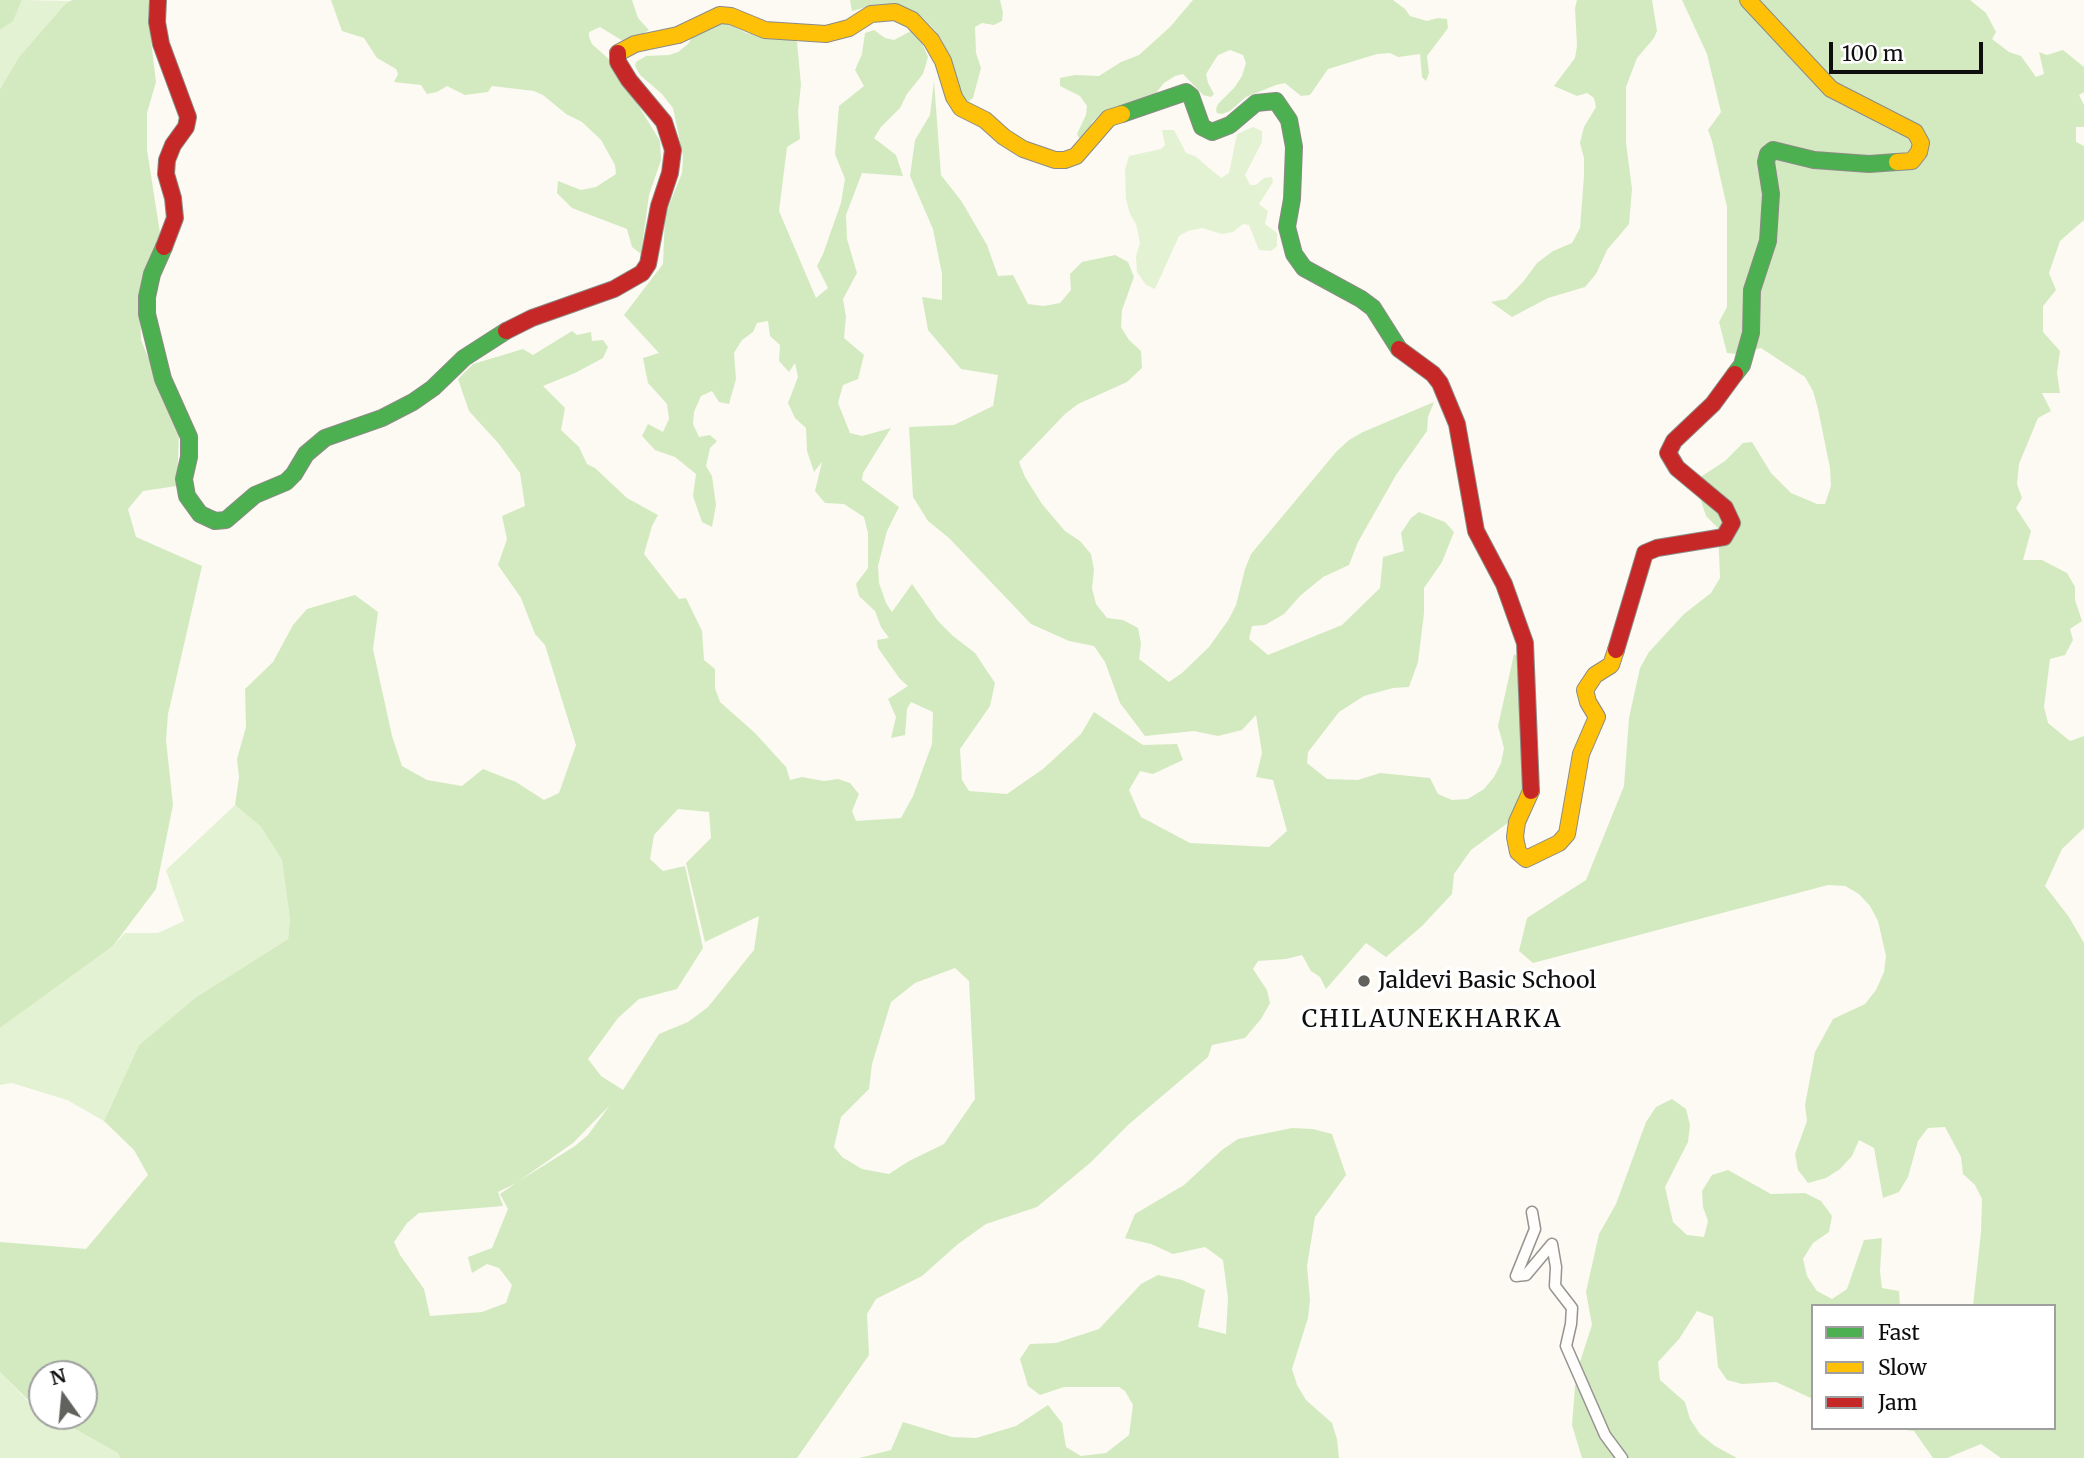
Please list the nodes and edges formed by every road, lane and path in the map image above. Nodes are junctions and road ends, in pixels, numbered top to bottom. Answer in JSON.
{"nodes":[{"id":1,"x":158,"y":0,"type":"edge"},
{"id":2,"x":1748,"y":0,"type":"edge"},
{"id":3,"x":1532,"y":1212,"type":"dead end"},
{"id":4,"x":1622,"y":1458,"type":"edge"}],
"edges":[{"from":1,"to":2,"type":"street"},
{"from":3,"to":4,"type":"street"}]}
